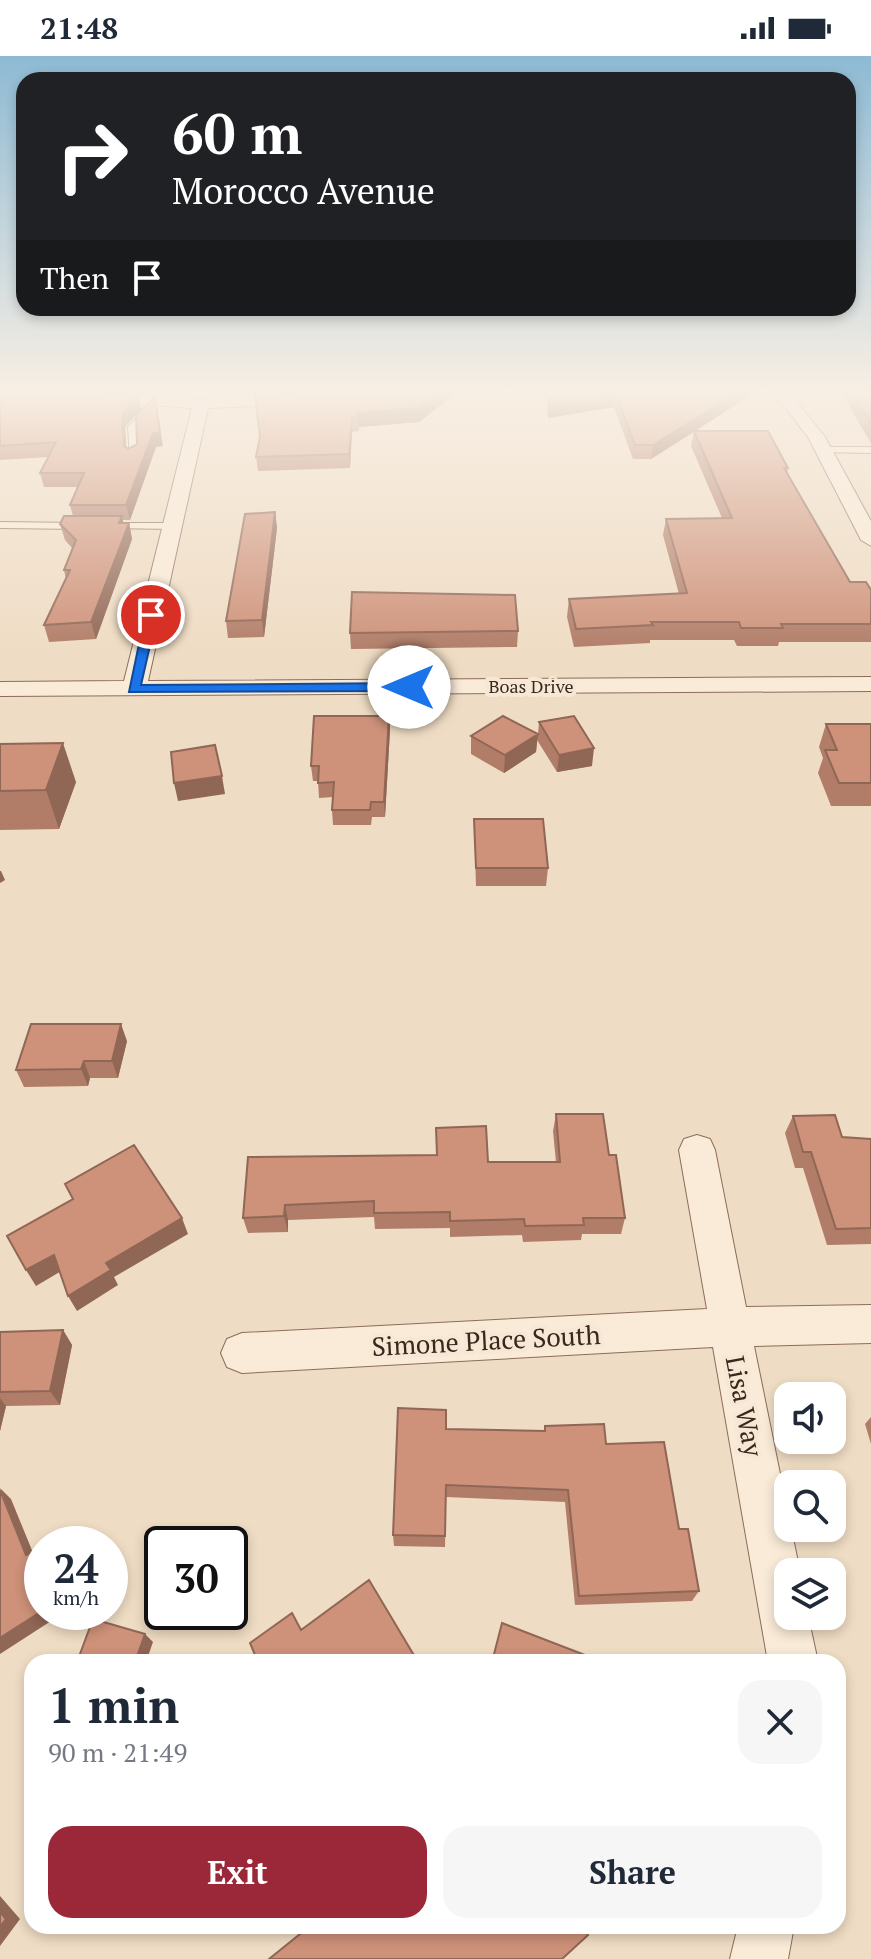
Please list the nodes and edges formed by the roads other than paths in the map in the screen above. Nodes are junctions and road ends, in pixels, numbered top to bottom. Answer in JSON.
{"nodes":[{"id":1,"x":184,"y":478,"type":"edge"},
{"id":2,"x":837,"y":478,"type":"edge"},
{"id":3,"x":0,"y":525,"type":"edge"},
{"id":4,"x":173,"y":526,"type":"junction"},
{"id":5,"x":871,"y":540,"type":"edge"},
{"id":6,"x":871,"y":684,"type":"edge"},
{"id":7,"x":0,"y":689,"type":"edge"},
{"id":8,"x":134,"y":689,"type":"junction"},
{"id":9,"x":697,"y":1150,"type":"dead end"},
{"id":10,"x":871,"y":1324,"type":"edge"},
{"id":11,"x":730,"y":1327,"type":"junction"},
{"id":12,"x":242,"y":1353,"type":"dead end"},
{"id":13,"x":791,"y":1654,"type":"edge"},
{"id":14,"x":764,"y":1934,"type":"edge"},
{"id":15,"x":759,"y":1959,"type":"edge"}],
"edges":[{"from":1,"to":4,"type":"street"},
{"from":2,"to":5,"type":"street"},
{"from":3,"to":4,"type":"lane"},
{"from":4,"to":8,"type":"street"},
{"from":6,"to":8,"type":"street","name":"Boas Drive"},
{"from":7,"to":8,"type":"street","name":"Boas Drive"},
{"from":9,"to":11,"type":"street","name":"Lisa Way"},
{"from":10,"to":11,"type":"street","name":"Simone Place South"},
{"from":11,"to":12,"type":"street","name":"Simone Place South"},
{"from":11,"to":13,"type":"street","name":"Lisa Way"},
{"from":14,"to":15,"type":"street"}]}
